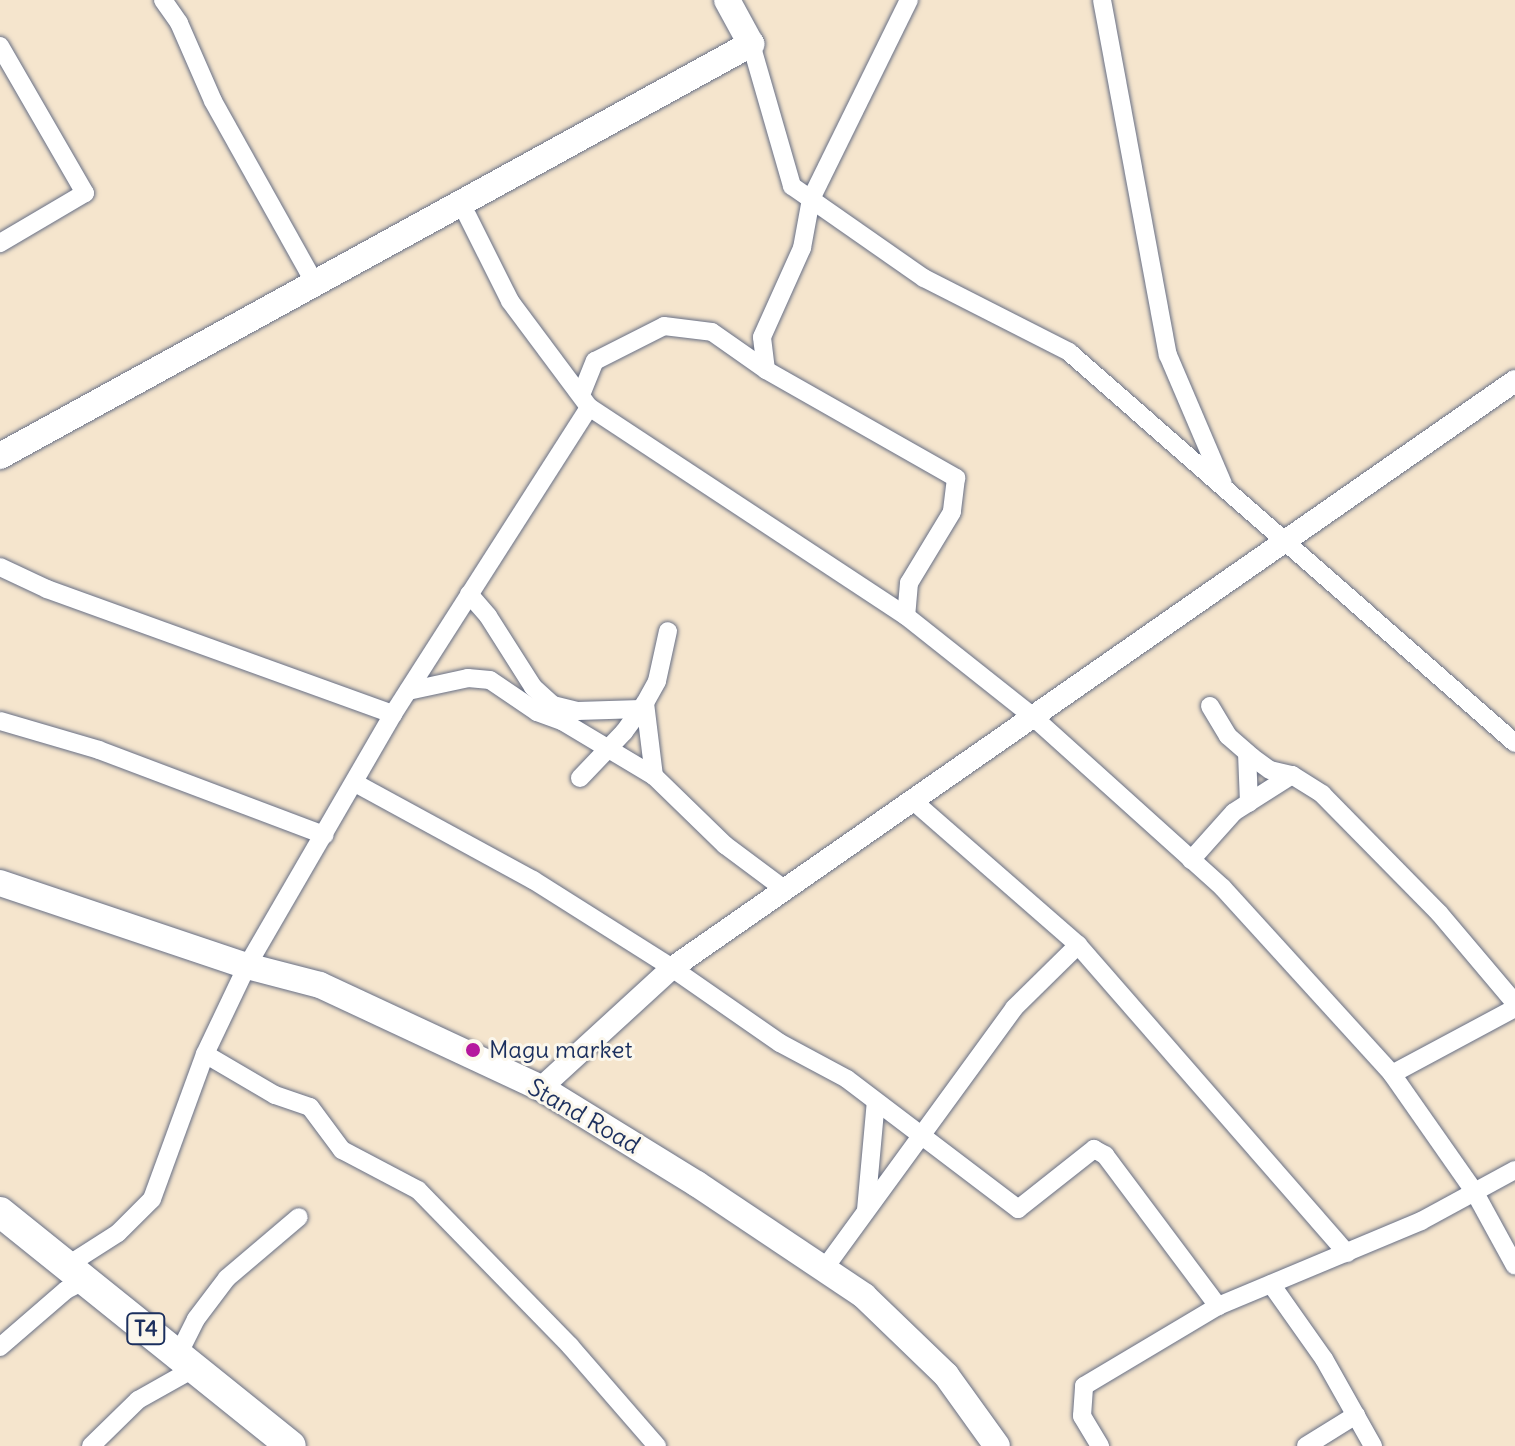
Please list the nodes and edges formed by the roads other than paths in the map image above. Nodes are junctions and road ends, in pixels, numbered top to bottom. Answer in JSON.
{"nodes":[{"id":1,"x":163,"y":0,"type":"edge"},
{"id":2,"x":727,"y":0,"type":"edge"},
{"id":3,"x":909,"y":0,"type":"edge"},
{"id":4,"x":1102,"y":0,"type":"edge"},
{"id":5,"x":751,"y":44,"type":"junction"},
{"id":6,"x":0,"y":46,"type":"edge"},
{"id":7,"x":811,"y":199,"type":"junction"},
{"id":8,"x":462,"y":205,"type":"junction"},
{"id":9,"x":0,"y":243,"type":"edge"},
{"id":10,"x":316,"y":285,"type":"junction"},
{"id":11,"x":766,"y":370,"type":"junction"},
{"id":12,"x":1515,"y":381,"type":"edge"},
{"id":13,"x":585,"y":401,"type":"junction"},
{"id":14,"x":0,"y":456,"type":"edge"},
{"id":15,"x":1224,"y":488,"type":"junction"},
{"id":16,"x":1287,"y":542,"type":"junction"},
{"id":17,"x":0,"y":567,"type":"edge"},
{"id":18,"x":469,"y":594,"type":"junction"},
{"id":19,"x":906,"y":616,"type":"junction"},
{"id":20,"x":668,"y":631,"type":"dead end"},
{"id":21,"x":408,"y":691,"type":"junction"},
{"id":22,"x":643,"y":706,"type":"junction"},
{"id":23,"x":1210,"y":706,"type":"dead end"},
{"id":24,"x":393,"y":714,"type":"junction"},
{"id":25,"x":1031,"y":715,"type":"junction"},
{"id":26,"x":0,"y":721,"type":"edge"},
{"id":27,"x":1515,"y":743,"type":"edge"},
{"id":28,"x":610,"y":749,"type":"junction"},
{"id":29,"x":1247,"y":753,"type":"junction"},
{"id":30,"x":1292,"y":775,"type":"junction"},
{"id":31,"x":654,"y":776,"type":"junction"},
{"id":32,"x":580,"y":778,"type":"dead end"},
{"id":33,"x":355,"y":783,"type":"junction"},
{"id":34,"x":912,"y":800,"type":"junction"},
{"id":35,"x":1249,"y":803,"type":"junction"},
{"id":36,"x":324,"y":835,"type":"junction"},
{"id":37,"x":1191,"y":860,"type":"junction"},
{"id":38,"x":0,"y":883,"type":"edge"},
{"id":39,"x":784,"y":889,"type":"junction"},
{"id":40,"x":1078,"y":945,"type":"junction"},
{"id":41,"x":247,"y":966,"type":"junction"},
{"id":42,"x":672,"y":968,"type":"junction"},
{"id":43,"x":1515,"y":1005,"type":"edge"},
{"id":44,"x":205,"y":1054,"type":"junction"},
{"id":45,"x":1392,"y":1074,"type":"junction"},
{"id":46,"x":541,"y":1088,"type":"junction"},
{"id":47,"x":876,"y":1101,"type":"junction"},
{"id":48,"x":919,"y":1136,"type":"junction"},
{"id":49,"x":1515,"y":1170,"type":"edge"},
{"id":50,"x":1474,"y":1191,"type":"junction"},
{"id":51,"x":866,"y":1210,"type":"junction"},
{"id":52,"x":0,"y":1212,"type":"edge"},
{"id":53,"x":299,"y":1217,"type":"dead end"},
{"id":54,"x":1347,"y":1253,"type":"junction"},
{"id":55,"x":1515,"y":1266,"type":"edge"},
{"id":56,"x":824,"y":1269,"type":"junction"},
{"id":57,"x":77,"y":1273,"type":"junction"},
{"id":58,"x":1271,"y":1284,"type":"junction"},
{"id":59,"x":1218,"y":1306,"type":"junction"},
{"id":60,"x":0,"y":1347,"type":"edge"},
{"id":61,"x":186,"y":1361,"type":"junction"},
{"id":62,"x":1356,"y":1415,"type":"junction"},
{"id":63,"x":91,"y":1446,"type":"edge"},
{"id":64,"x":291,"y":1446,"type":"edge"},
{"id":65,"x":657,"y":1446,"type":"edge"},
{"id":66,"x":997,"y":1446,"type":"edge"},
{"id":67,"x":1100,"y":1446,"type":"edge"},
{"id":68,"x":1306,"y":1446,"type":"edge"},
{"id":69,"x":1373,"y":1446,"type":"edge"}],
"edges":[{"from":1,"to":10,"type":"street"},
{"from":2,"to":5,"type":"main road"},
{"from":3,"to":7,"type":"street"},
{"from":4,"to":15,"type":"street"},
{"from":5,"to":7,"type":"street"},
{"from":5,"to":8,"type":"main road"},
{"from":6,"to":9,"type":"street"},
{"from":7,"to":11,"type":"street"},
{"from":7,"to":15,"type":"street"},
{"from":8,"to":10,"type":"main road"},
{"from":8,"to":13,"type":"street"},
{"from":10,"to":14,"type":"main road"},
{"from":11,"to":13,"type":"street"},
{"from":11,"to":19,"type":"street"},
{"from":12,"to":16,"type":"street"},
{"from":13,"to":18,"type":"street"},
{"from":13,"to":19,"type":"street"},
{"from":15,"to":16,"type":"street"},
{"from":16,"to":25,"type":"street"},
{"from":16,"to":27,"type":"street"},
{"from":17,"to":24,"type":"street"},
{"from":18,"to":21,"type":"street"},
{"from":18,"to":22,"type":"street"},
{"from":19,"to":25,"type":"street"},
{"from":20,"to":22,"type":"street"},
{"from":21,"to":24,"type":"street"},
{"from":21,"to":28,"type":"street"},
{"from":22,"to":28,"type":"street"},
{"from":22,"to":31,"type":"street"},
{"from":23,"to":29,"type":"street"},
{"from":24,"to":33,"type":"street"},
{"from":25,"to":34,"type":"street"},
{"from":25,"to":37,"type":"street"},
{"from":26,"to":36,"type":"street"},
{"from":28,"to":31,"type":"street"},
{"from":28,"to":32,"type":"street"},
{"from":29,"to":30,"type":"street"},
{"from":29,"to":35,"type":"street"},
{"from":30,"to":35,"type":"street"},
{"from":30,"to":43,"type":"street"},
{"from":31,"to":39,"type":"street"},
{"from":33,"to":36,"type":"street"},
{"from":33,"to":42,"type":"street"},
{"from":34,"to":39,"type":"street"},
{"from":34,"to":40,"type":"street"},
{"from":35,"to":37,"type":"street"},
{"from":36,"to":41,"type":"street"},
{"from":37,"to":45,"type":"street"},
{"from":38,"to":41,"type":"main road","name":"Stand Road"},
{"from":39,"to":42,"type":"street"},
{"from":40,"to":48,"type":"street"},
{"from":40,"to":54,"type":"street"},
{"from":41,"to":44,"type":"street"},
{"from":41,"to":46,"type":"main road","name":"Stand Road"},
{"from":42,"to":46,"type":"street"},
{"from":42,"to":47,"type":"street"},
{"from":43,"to":45,"type":"street"},
{"from":44,"to":57,"type":"street"},
{"from":44,"to":65,"type":"street"},
{"from":45,"to":50,"type":"street"},
{"from":46,"to":56,"type":"main road","name":"Stand Road"},
{"from":47,"to":48,"type":"street"},
{"from":47,"to":51,"type":"street"},
{"from":48,"to":51,"type":"street"},
{"from":48,"to":59,"type":"street"},
{"from":49,"to":50,"type":"street"},
{"from":50,"to":54,"type":"street"},
{"from":50,"to":55,"type":"street"},
{"from":51,"to":56,"type":"street"},
{"from":52,"to":57,"type":"highway","number":"T4"},
{"from":53,"to":61,"type":"street"},
{"from":54,"to":58,"type":"street"},
{"from":56,"to":66,"type":"main road","name":"Stand Road"},
{"from":57,"to":60,"type":"street"},
{"from":57,"to":61,"type":"highway","number":"T4"},
{"from":58,"to":59,"type":"street"},
{"from":58,"to":62,"type":"street"},
{"from":59,"to":67,"type":"street"},
{"from":61,"to":63,"type":"street"},
{"from":61,"to":64,"type":"highway","number":"T4"},
{"from":62,"to":68,"type":"street"},
{"from":62,"to":69,"type":"street"}]}
